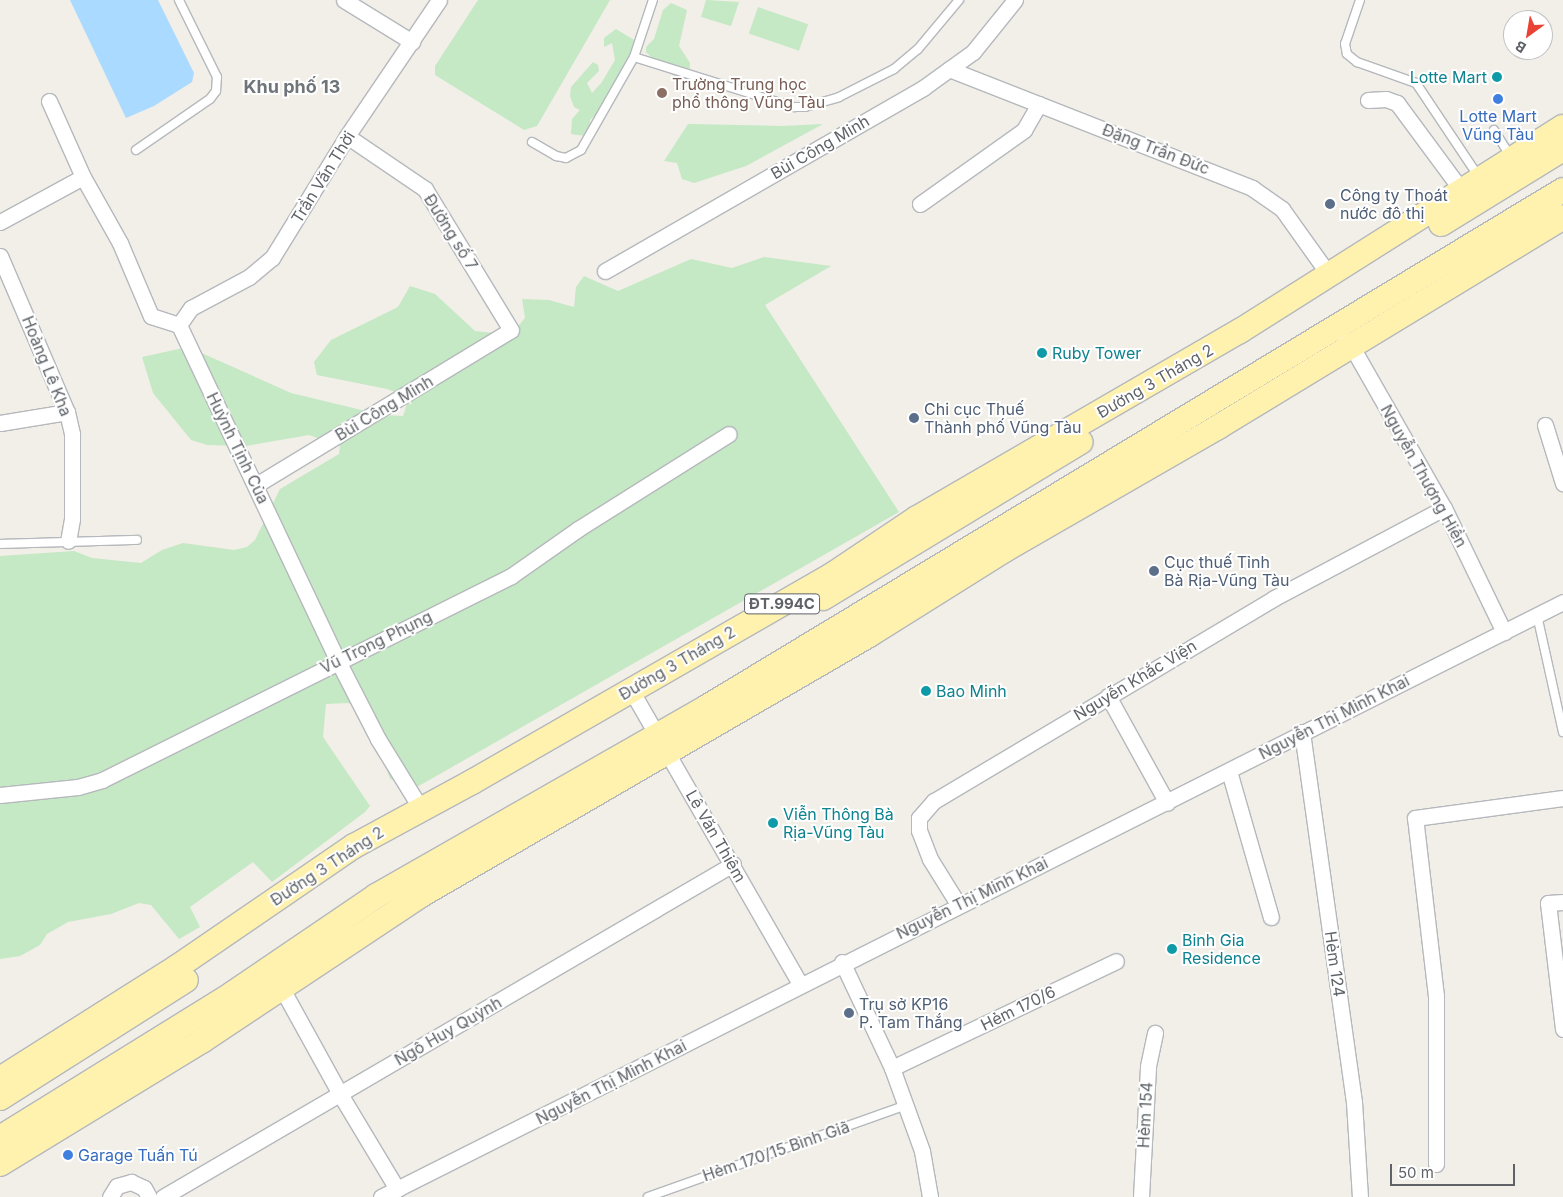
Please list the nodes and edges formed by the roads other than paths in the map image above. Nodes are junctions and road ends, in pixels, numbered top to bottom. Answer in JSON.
{"nodes":[{"id":1,"x":180,"y":0,"type":"edge"},
{"id":2,"x":344,"y":0,"type":"edge"},
{"id":3,"x":439,"y":0,"type":"edge"},
{"id":4,"x":653,"y":0,"type":"edge"},
{"id":5,"x":959,"y":0,"type":"edge"},
{"id":6,"x":1015,"y":0,"type":"edge"},
{"id":7,"x":1360,"y":0,"type":"edge"},
{"id":8,"x":412,"y":42,"type":"junction"},
{"id":9,"x":634,"y":57,"type":"junction"},
{"id":10,"x":949,"y":69,"type":"junction"},
{"id":11,"x":1368,"y":100,"type":"dead end"},
{"id":12,"x":48,"y":101,"type":"dead end"},
{"id":13,"x":1039,"y":104,"type":"junction"},
{"id":14,"x":1563,"y":127,"type":"edge"},
{"id":15,"x":1494,"y":130,"type":"dead end"},
{"id":16,"x":347,"y":136,"type":"junction"},
{"id":17,"x":532,"y":142,"type":"dead end"},
{"id":18,"x":1563,"y":149,"type":"edge"},
{"id":19,"x":136,"y":150,"type":"dead end"},
{"id":20,"x":1512,"y":159,"type":"junction"},
{"id":21,"x":83,"y":177,"type":"junction"},
{"id":22,"x":1478,"y":188,"type":"junction"},
{"id":23,"x":1563,"y":190,"type":"edge"},
{"id":24,"x":920,"y":204,"type":"dead end"},
{"id":25,"x":1563,"y":217,"type":"edge"},
{"id":26,"x":0,"y":222,"type":"edge"},
{"id":27,"x":0,"y":256,"type":"edge"},
{"id":28,"x":605,"y":271,"type":"dead end"},
{"id":29,"x":1329,"y":275,"type":"junction"},
{"id":30,"x":1309,"y":296,"type":"junction"},
{"id":31,"x":179,"y":325,"type":"junction"},
{"id":32,"x":511,"y":330,"type":"joint"},
{"id":33,"x":1332,"y":330,"type":"junction"},
{"id":34,"x":1352,"y":347,"type":"junction"},
{"id":35,"x":67,"y":412,"type":"junction"},
{"id":36,"x":0,"y":423,"type":"edge"},
{"id":37,"x":1545,"y":425,"type":"dead end"},
{"id":38,"x":729,"y":434,"type":"dead end"},
{"id":39,"x":1563,"y":483,"type":"edge"},
{"id":40,"x":256,"y":485,"type":"junction"},
{"id":41,"x":1444,"y":508,"type":"junction"},
{"id":42,"x":137,"y":540,"type":"dead end"},
{"id":43,"x":68,"y":541,"type":"junction"},
{"id":44,"x":0,"y":544,"type":"edge"},
{"id":45,"x":1563,"y":602,"type":"edge"},
{"id":46,"x":1537,"y":615,"type":"junction"},
{"id":47,"x":1504,"y":632,"type":"junction"},
{"id":48,"x":338,"y":661,"type":"junction"},
{"id":49,"x":634,"y":696,"type":"junction"},
{"id":50,"x":1108,"y":696,"type":"junction"},
{"id":51,"x":1302,"y":732,"type":"junction"},
{"id":52,"x":1563,"y":732,"type":"edge"},
{"id":53,"x":663,"y":744,"type":"junction"},
{"id":54,"x":1229,"y":771,"type":"junction"},
{"id":55,"x":0,"y":796,"type":"edge"},
{"id":56,"x":1563,"y":798,"type":"edge"},
{"id":57,"x":1167,"y":803,"type":"junction"},
{"id":58,"x":430,"y":810,"type":"junction"},
{"id":59,"x":455,"y":863,"type":"junction"},
{"id":60,"x":733,"y":864,"type":"junction"},
{"id":61,"x":1556,"y":902,"type":"edge"},
{"id":62,"x":958,"y":904,"type":"junction"},
{"id":63,"x":1270,"y":918,"type":"dead end"},
{"id":64,"x":1116,"y":961,"type":"dead end"},
{"id":65,"x":842,"y":962,"type":"junction"},
{"id":66,"x":800,"y":984,"type":"junction"},
{"id":67,"x":281,"y":987,"type":"junction"},
{"id":68,"x":1561,"y":987,"type":"edge"},
{"id":69,"x":1563,"y":1029,"type":"edge"},
{"id":70,"x":1154,"y":1033,"type":"dead end"},
{"id":71,"x":892,"y":1068,"type":"junction"},
{"id":72,"x":5,"y":1085,"type":"edge"},
{"id":73,"x":340,"y":1094,"type":"junction"},
{"id":74,"x":904,"y":1106,"type":"junction"},
{"id":75,"x":32,"y":1130,"type":"junction"},
{"id":76,"x":0,"y":1138,"type":"edge"},
{"id":77,"x":0,"y":1164,"type":"edge"},
{"id":78,"x":1436,"y":1164,"type":"dead end"},
{"id":79,"x":398,"y":1189,"type":"junction"},
{"id":80,"x":110,"y":1197,"type":"edge"},
{"id":81,"x":149,"y":1197,"type":"edge"},
{"id":82,"x":163,"y":1197,"type":"edge"},
{"id":83,"x":382,"y":1197,"type":"edge"},
{"id":84,"x":648,"y":1197,"type":"edge"},
{"id":85,"x":930,"y":1197,"type":"edge"},
{"id":86,"x":1141,"y":1197,"type":"edge"},
{"id":87,"x":1360,"y":1197,"type":"edge"}],
"edges":[{"from":1,"to":19,"type":"lane"},
{"from":2,"to":8,"type":"street"},
{"from":3,"to":8,"type":"street","name":"Trần Văn Thời"},
{"from":4,"to":9,"type":"lane"},
{"from":5,"to":9,"type":"lane"},
{"from":6,"to":10,"type":"street","name":"Bùi Công Minh"},
{"from":7,"to":22,"type":"lane"},
{"from":8,"to":16,"type":"street","name":"Trần Văn Thời"},
{"from":9,"to":17,"type":"lane"},
{"from":10,"to":13,"type":"street","name":"Đặng Trần Đức"},
{"from":10,"to":28,"type":"street","name":"Bùi Công Minh"},
{"from":11,"to":22,"type":"street"},
{"from":12,"to":21,"type":"street"},
{"from":13,"to":24,"type":"street"},
{"from":13,"to":29,"type":"street","name":"Đặng Trần Đức"},
{"from":14,"to":20,"type":"main road","name":"Đường 3 Tháng 2","number":"ĐT.994C"},
{"from":15,"to":20,"type":"lane"},
{"from":16,"to":31,"type":"street","name":"Trần Văn Thời"},
{"from":16,"to":32,"type":"street","name":"Đường số 7"},
{"from":18,"to":22,"type":"main road","name":"Đường 3 Tháng 2","number":"ĐT.994C"},
{"from":20,"to":22,"type":"main road","name":"Đường 3 Tháng 2","number":"ĐT.994C"},
{"from":21,"to":26,"type":"street"},
{"from":21,"to":31,"type":"street"},
{"from":22,"to":29,"type":"main road","name":"Đường 3 Tháng 2","number":"ĐT.994C"},
{"from":22,"to":30,"type":"main road","name":"Đường 3 Tháng 2","number":"ĐT.994C"},
{"from":23,"to":33,"type":"main road","number":"ĐT.994C"},
{"from":25,"to":34,"type":"main road","number":"ĐT.994C"},
{"from":27,"to":35,"type":"street","name":"Hoàng Lê Kha"},
{"from":29,"to":30,"type":"main road","name":"Đường 3 Tháng 2","number":"ĐT.994C"},
{"from":30,"to":49,"type":"main road","name":"Đường 3 Tháng 2","number":"ĐT.994C"},
{"from":31,"to":40,"type":"street","name":"Huỳnh Tịnh Của"},
{"from":32,"to":40,"type":"street","name":"Bùi Công Minh"},
{"from":33,"to":34,"type":"street","name":"Nguyễn Thượng Hiền"},
{"from":33,"to":53,"type":"main road","number":"ĐT.994C"},
{"from":34,"to":41,"type":"street","name":"Nguyễn Thượng Hiền"},
{"from":34,"to":53,"type":"main road","number":"ĐT.994C"},
{"from":35,"to":36,"type":"street"},
{"from":35,"to":43,"type":"street","name":"Hoàng Lê Kha"},
{"from":37,"to":39,"type":"street"},
{"from":38,"to":48,"type":"street","name":"Vũ Trọng Phụng"},
{"from":40,"to":48,"type":"street","name":"Huỳnh Tịnh Của"},
{"from":41,"to":47,"type":"street","name":"Nguyễn Thượng Hiền"},
{"from":41,"to":50,"type":"street","name":"Nguyễn Khắc Viện"},
{"from":42,"to":43,"type":"lane"},
{"from":43,"to":44,"type":"lane"},
{"from":45,"to":46,"type":"street","name":"Nguyễn Thị Minh Khai"},
{"from":46,"to":47,"type":"street","name":"Nguyễn Thị Minh Khai"},
{"from":46,"to":52,"type":"lane"},
{"from":47,"to":51,"type":"street","name":"Nguyễn Thị Minh Khai"},
{"from":48,"to":55,"type":"street","name":"Vũ Trọng Phụng"},
{"from":48,"to":58,"type":"street","name":"Huỳnh Tịnh Của"},
{"from":49,"to":53,"type":"street","name":"Lê Văn Thiêm"},
{"from":49,"to":58,"type":"main road","name":"Đường 3 Tháng 2","number":"ĐT.994C"},
{"from":50,"to":57,"type":"street"},
{"from":50,"to":62,"type":"street","name":"Nguyễn Khắc Viện"},
{"from":51,"to":54,"type":"street","name":"Nguyễn Thị Minh Khai"},
{"from":51,"to":87,"type":"street","name":"Hẻm 124"},
{"from":53,"to":59,"type":"main road","number":"ĐT.994C"},
{"from":53,"to":60,"type":"street","name":"Lê Văn Thiêm"},
{"from":54,"to":57,"type":"street","name":"Nguyễn Thị Minh Khai"},
{"from":54,"to":63,"type":"street"},
{"from":56,"to":78,"type":"street"},
{"from":57,"to":62,"type":"street","name":"Nguyễn Thị Minh Khai"},
{"from":58,"to":72,"type":"main road","name":"Đường 3 Tháng 2","number":"ĐT.994C"},
{"from":59,"to":67,"type":"main road","number":"ĐT.994C"},
{"from":59,"to":75,"type":"main road","number":"ĐT.994C"},
{"from":60,"to":66,"type":"street","name":"Lê Văn Thiêm"},
{"from":60,"to":73,"type":"street","name":"Ngô Huy Quỳnh"},
{"from":61,"to":68,"type":"street"},
{"from":62,"to":65,"type":"street","name":"Nguyễn Thị Minh Khai"},
{"from":64,"to":71,"type":"street","name":"Hẻm 170/6"},
{"from":65,"to":66,"type":"street","name":"Nguyễn Thị Minh Khai"},
{"from":65,"to":71,"type":"street"},
{"from":66,"to":79,"type":"street","name":"Nguyễn Thị Minh Khai"},
{"from":67,"to":73,"type":"street"},
{"from":67,"to":75,"type":"main road","number":"ĐT.994C"},
{"from":68,"to":69,"type":"street"},
{"from":70,"to":86,"type":"street","name":"Hẻm 154"},
{"from":71,"to":74,"type":"street"},
{"from":73,"to":79,"type":"street"},
{"from":73,"to":82,"type":"street","name":"Ngô Huy Quỳnh"},
{"from":74,"to":84,"type":"lane","name":"Hẻm 170/15 Bình Giã"},
{"from":74,"to":85,"type":"street"},
{"from":75,"to":76,"type":"main road","number":"ĐT.994C"},
{"from":75,"to":77,"type":"main road","number":"ĐT.994C"},
{"from":79,"to":83,"type":"street","name":"Nguyễn Thị Minh Khai"},
{"from":80,"to":81,"type":"street"}]}
